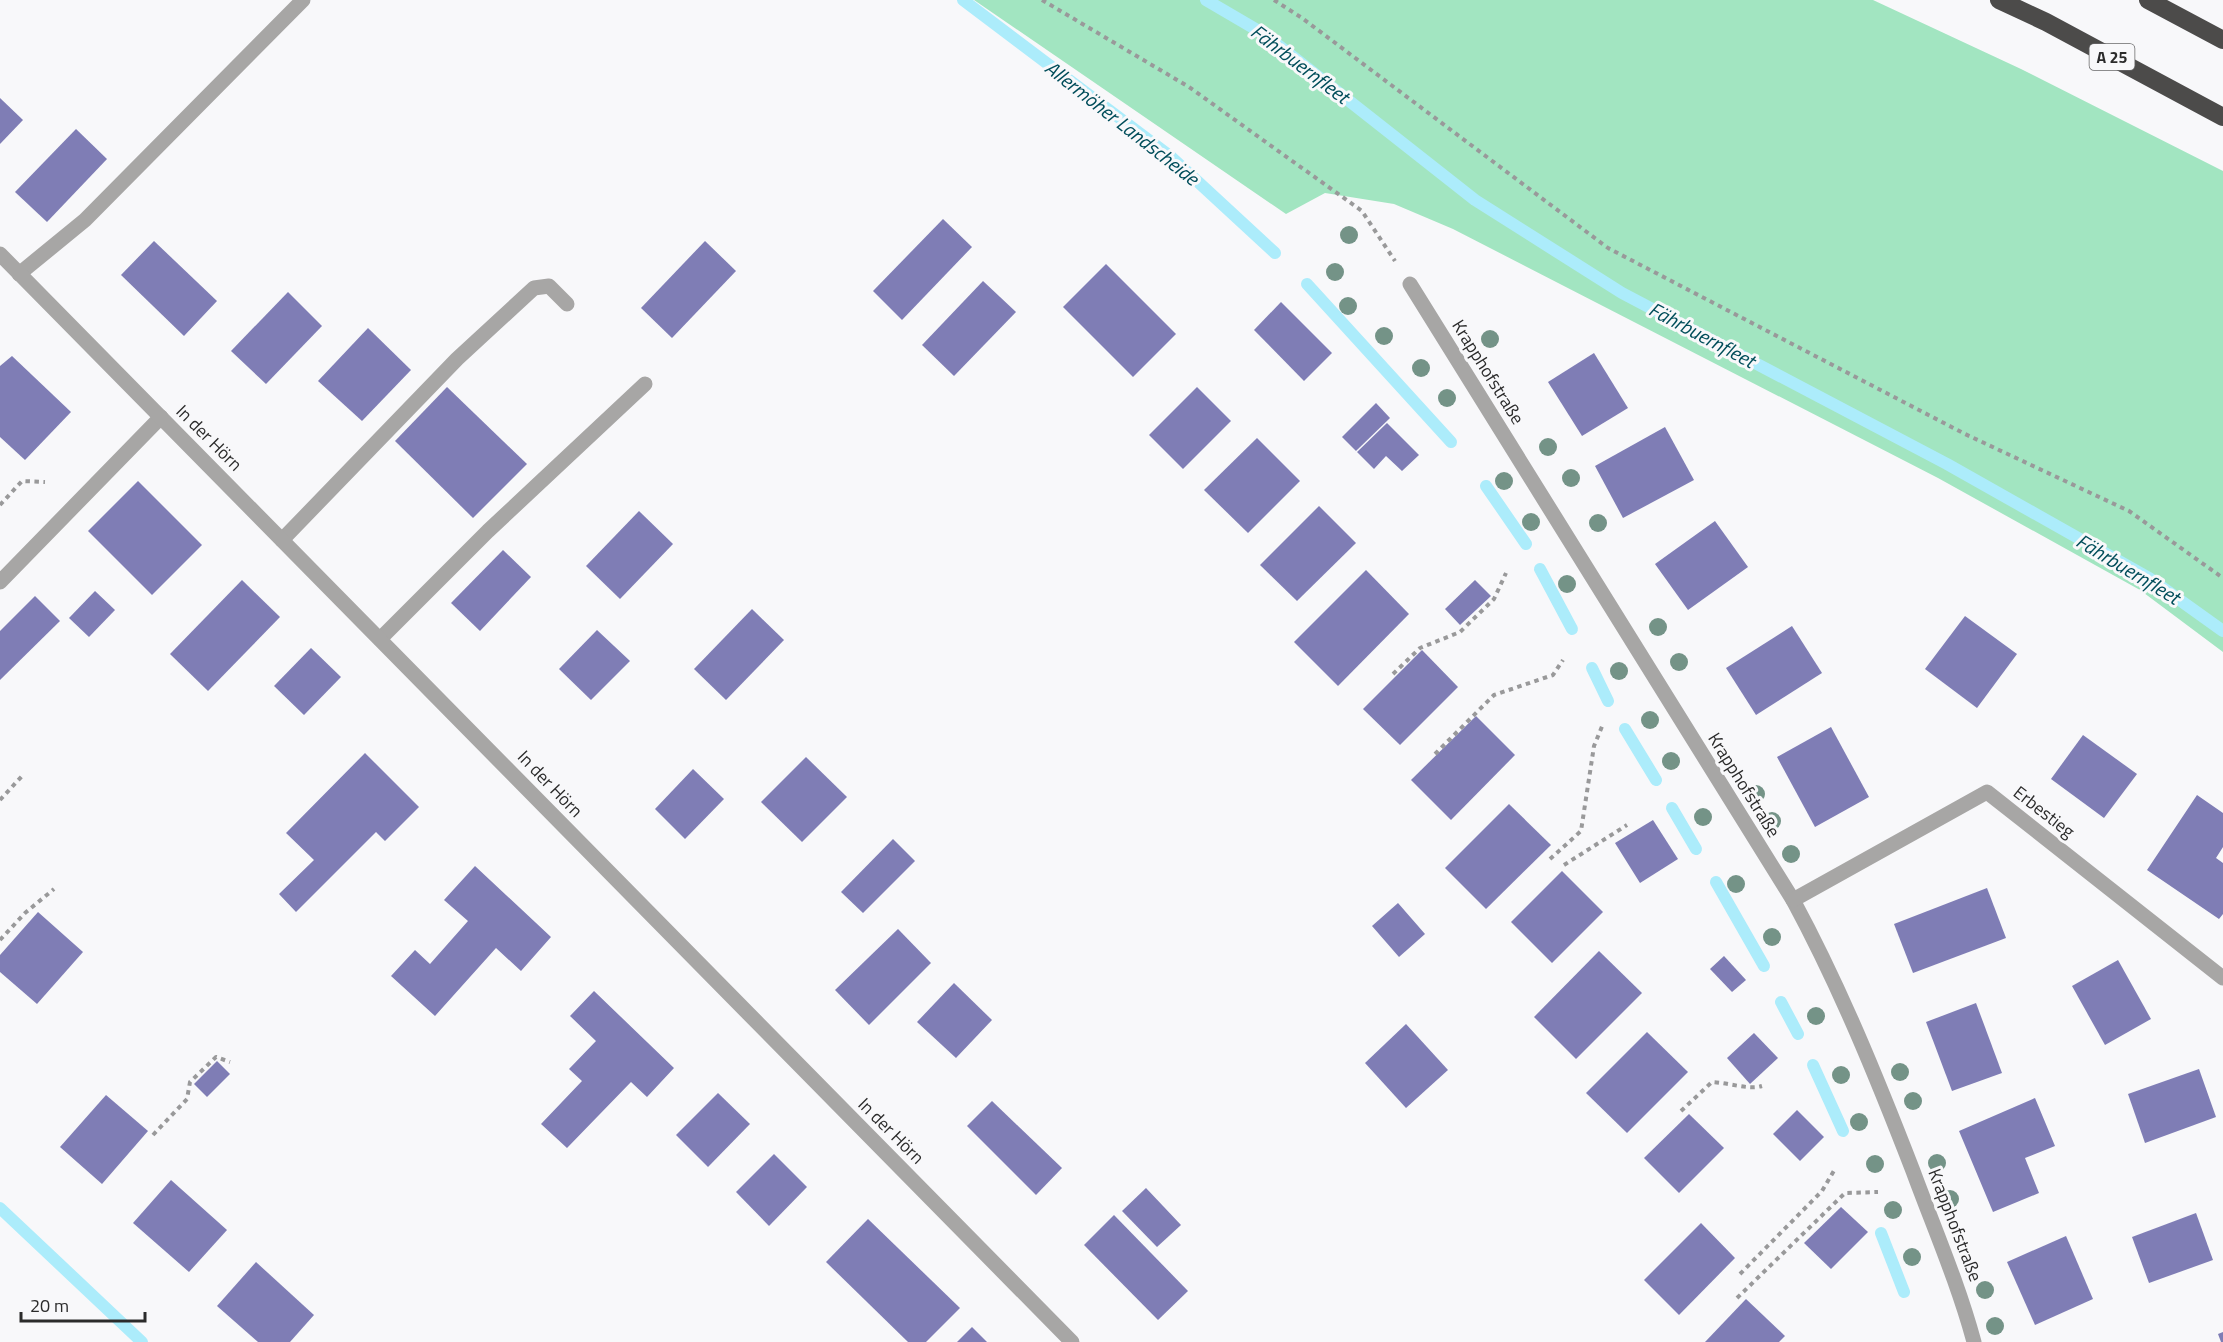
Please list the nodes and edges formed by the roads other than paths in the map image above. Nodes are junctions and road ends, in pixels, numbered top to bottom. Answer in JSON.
{"nodes":[{"id":1,"x":303,"y":0,"type":"edge"},
{"id":2,"x":1999,"y":0,"type":"edge"},
{"id":3,"x":2148,"y":0,"type":"edge"},
{"id":4,"x":2223,"y":40,"type":"edge"},
{"id":5,"x":2223,"y":117,"type":"edge"},
{"id":6,"x":0,"y":254,"type":"edge"},
{"id":7,"x":19,"y":274,"type":"junction"},
{"id":8,"x":1410,"y":284,"type":"road end"},
{"id":9,"x":567,"y":304,"type":"dead end"},
{"id":10,"x":645,"y":384,"type":"dead end"},
{"id":11,"x":161,"y":417,"type":"junction"},
{"id":12,"x":282,"y":540,"type":"junction"},
{"id":13,"x":0,"y":582,"type":"edge"},
{"id":14,"x":380,"y":639,"type":"junction"},
{"id":15,"x":1793,"y":900,"type":"junction"},
{"id":16,"x":2223,"y":978,"type":"edge"},
{"id":17,"x":1072,"y":1342,"type":"edge"},
{"id":18,"x":1974,"y":1342,"type":"edge"}],
"edges":[{"from":1,"to":7,"type":"street"},
{"from":2,"to":5,"type":"highway","number":"A 25"},
{"from":3,"to":4,"type":"highway"},
{"from":6,"to":7,"type":"street","name":"In der Hörn"},
{"from":7,"to":11,"type":"street","name":"In der Hörn"},
{"from":8,"to":15,"type":"street","name":"Krapphofstraße"},
{"from":9,"to":12,"type":"street"},
{"from":10,"to":14,"type":"street"},
{"from":11,"to":12,"type":"street","name":"In der Hörn"},
{"from":11,"to":13,"type":"street"},
{"from":12,"to":14,"type":"street","name":"In der Hörn"},
{"from":14,"to":17,"type":"street","name":"In der Hörn"},
{"from":15,"to":16,"type":"street","name":"Erbestieg"},
{"from":15,"to":18,"type":"street","name":"Krapphofstraße"}]}
